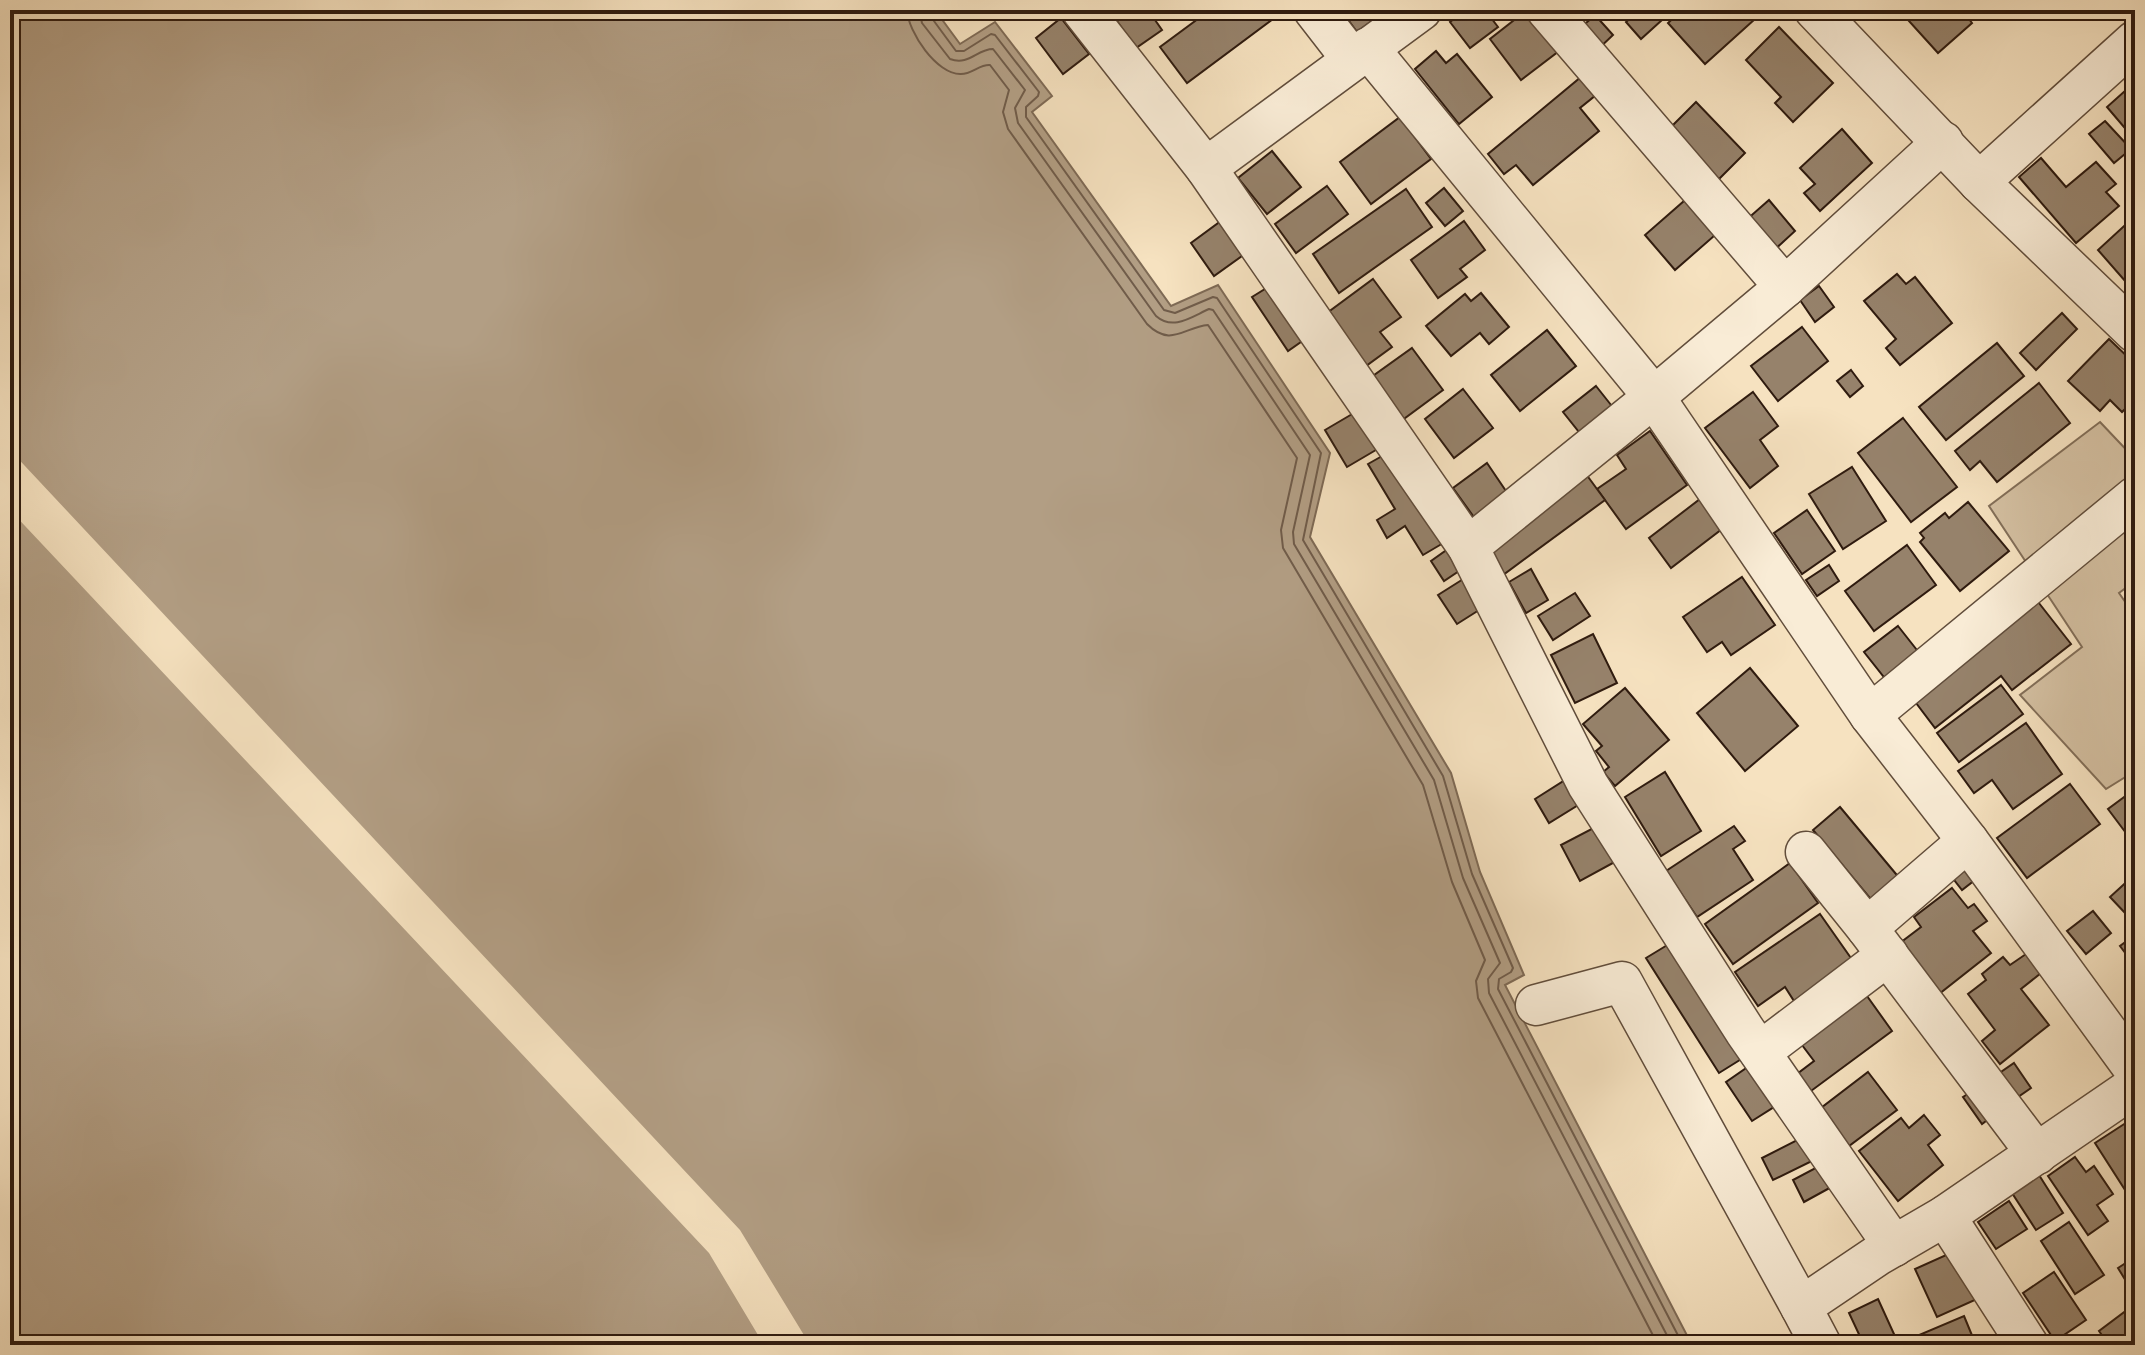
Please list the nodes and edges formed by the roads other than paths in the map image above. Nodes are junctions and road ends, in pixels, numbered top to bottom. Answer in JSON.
{"nodes":[{"id":1,"x":1082,"y":10,"type":"edge"},
{"id":2,"x":1314,"y":10,"type":"edge"},
{"id":3,"x":1421,"y":10,"type":"edge"},
{"id":4,"x":1547,"y":10,"type":"edge"},
{"id":5,"x":1815,"y":10,"type":"edge"},
{"id":6,"x":2135,"y":41,"type":"edge"},
{"id":7,"x":1360,"y":54,"type":"junction"},
{"id":8,"x":1943,"y":142,"type":"junction"},
{"id":9,"x":1206,"y":168,"type":"junction"},
{"id":10,"x":1979,"y":182,"type":"junction"},
{"id":11,"x":1785,"y":287,"type":"junction"},
{"id":12,"x":2135,"y":332,"type":"edge"},
{"id":13,"x":1654,"y":397,"type":"junction"},
{"id":14,"x":2135,"y":497,"type":"edge"},
{"id":15,"x":1468,"y":547,"type":"junction"},
{"id":16,"x":1870,"y":715,"type":"junction"},
{"id":17,"x":1968,"y":841,"type":"junction"},
{"id":18,"x":1806,"y":852,"type":"dead end"},
{"id":19,"x":1877,"y":942,"type":"junction"},
{"id":20,"x":1536,"y":1005,"type":"dead end"},
{"id":21,"x":1760,"y":1052,"type":"junction"},
{"id":22,"x":2135,"y":1070,"type":"edge"},
{"id":23,"x":2135,"y":1086,"type":"edge"},
{"id":24,"x":2037,"y":1154,"type":"junction"},
{"id":25,"x":1945,"y":1216,"type":"junction"},
{"id":26,"x":1894,"y":1246,"type":"junction"},
{"id":27,"x":1801,"y":1307,"type":"junction"},
{"id":28,"x":1821,"y":1345,"type":"edge"},
{"id":29,"x":2028,"y":1345,"type":"edge"}],
"edges":[{"from":1,"to":9,"type":"street"},
{"from":2,"to":7,"type":"street"},
{"from":3,"to":7,"type":"street"},
{"from":4,"to":11,"type":"street"},
{"from":5,"to":8,"type":"street"},
{"from":6,"to":10,"type":"street"},
{"from":7,"to":9,"type":"street"},
{"from":7,"to":13,"type":"street"},
{"from":8,"to":10,"type":"street"},
{"from":8,"to":11,"type":"street"},
{"from":9,"to":15,"type":"street"},
{"from":10,"to":12,"type":"street"},
{"from":11,"to":13,"type":"street"},
{"from":13,"to":15,"type":"street"},
{"from":13,"to":16,"type":"street"},
{"from":14,"to":16,"type":"street"},
{"from":15,"to":21,"type":"street"},
{"from":16,"to":17,"type":"street"},
{"from":17,"to":19,"type":"street"},
{"from":17,"to":22,"type":"street"},
{"from":18,"to":19,"type":"street"},
{"from":19,"to":21,"type":"street"},
{"from":19,"to":24,"type":"street"},
{"from":20,"to":27,"type":"street"},
{"from":21,"to":26,"type":"street"},
{"from":23,"to":24,"type":"street"},
{"from":24,"to":25,"type":"street"},
{"from":25,"to":26,"type":"street"},
{"from":25,"to":29,"type":"street"},
{"from":26,"to":27,"type":"street"},
{"from":27,"to":28,"type":"street"}]}
